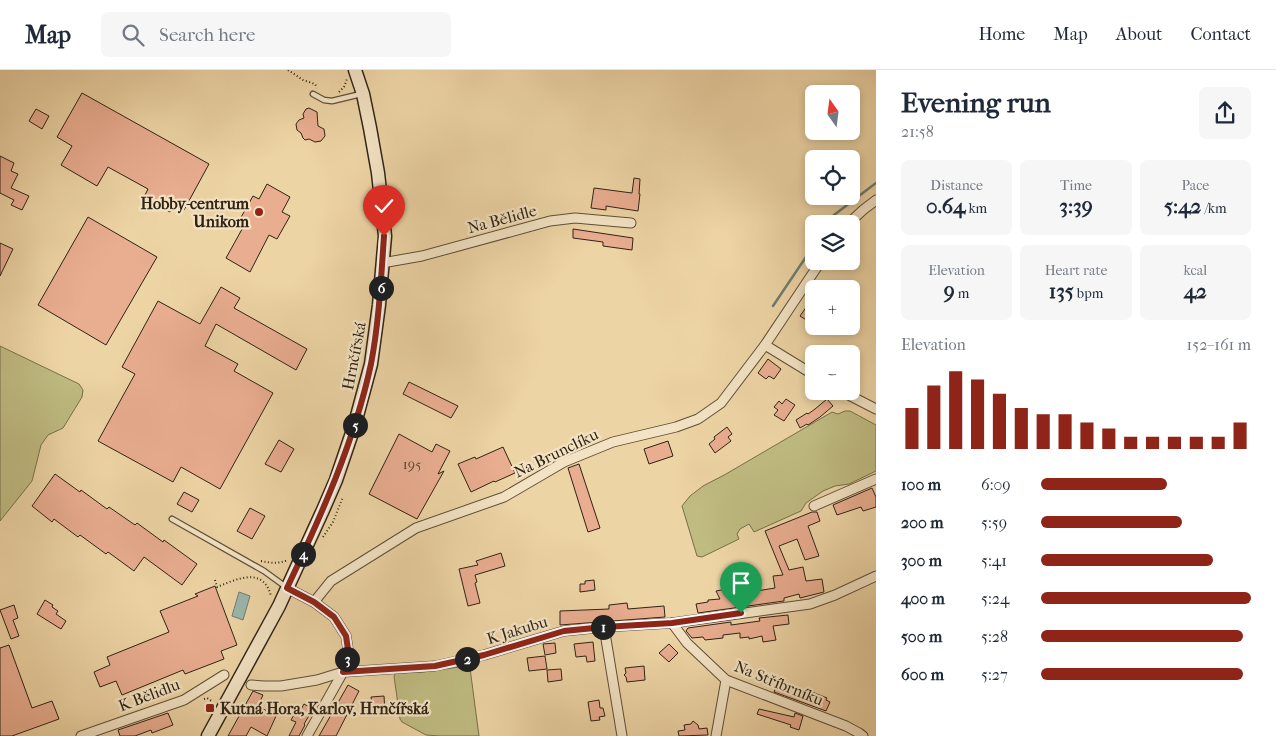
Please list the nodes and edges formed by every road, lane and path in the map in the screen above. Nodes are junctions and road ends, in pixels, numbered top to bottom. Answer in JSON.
{"nodes":[{"id":1,"x":288,"y":70,"type":"edge"},
{"id":2,"x":352,"y":72,"type":"edge"},
{"id":3,"x":321,"y":92,"type":"dead end"},
{"id":4,"x":313,"y":94,"type":"dead end"},
{"id":5,"x":362,"y":94,"type":"junction"},
{"id":6,"x":339,"y":100,"type":"junction"},
{"id":7,"x":876,"y":200,"type":"edge"},
{"id":8,"x":858,"y":215,"type":"edge"},
{"id":9,"x":631,"y":223,"type":"dead end"},
{"id":10,"x":382,"y":263,"type":"junction"},
{"id":11,"x":815,"y":270,"type":"edge"},
{"id":12,"x":765,"y":345,"type":"junction"},
{"id":13,"x":805,"y":369,"type":"edge"},
{"id":14,"x":859,"y":400,"type":"edge"},
{"id":15,"x":876,"y":409,"type":"edge"},
{"id":16,"x":876,"y":479,"type":"edge"},
{"id":17,"x":814,"y":506,"type":"dead end"},
{"id":18,"x":172,"y":519,"type":"dead end"},
{"id":19,"x":291,"y":556,"type":"dead end"},
{"id":20,"x":259,"y":560,"type":"dead end"},
{"id":21,"x":876,"y":576,"type":"edge"},
{"id":22,"x":214,"y":580,"type":"dead end"},
{"id":23,"x":287,"y":588,"type":"junction"},
{"id":24,"x":270,"y":601,"type":"dead end"},
{"id":25,"x":314,"y":602,"type":"junction"},
{"id":26,"x":672,"y":623,"type":"junction"},
{"id":27,"x":604,"y":627,"type":"junction"},
{"id":28,"x":343,"y":672,"type":"junction"},
{"id":29,"x":224,"y":675,"type":"dead end"},
{"id":30,"x":726,"y":680,"type":"junction"},
{"id":31,"x":251,"y":685,"type":"dead end"},
{"id":32,"x":213,"y":702,"type":"dead end"},
{"id":33,"x":210,"y":708,"type":"dead end"},
{"id":34,"x":81,"y":736,"type":"edge"},
{"id":35,"x":208,"y":736,"type":"edge"},
{"id":36,"x":307,"y":736,"type":"edge"},
{"id":37,"x":622,"y":736,"type":"edge"},
{"id":38,"x":716,"y":736,"type":"edge"},
{"id":39,"x":863,"y":736,"type":"edge"}],
"edges":[{"from":1,"to":3,"type":"path"},
{"from":2,"to":5,"type":"main road","name":"Hrnčířská"},
{"from":2,"to":6,"type":"path"},
{"from":4,"to":6,"type":"lane"},
{"from":5,"to":6,"type":"lane"},
{"from":5,"to":10,"type":"main road","name":"Hrnčířská"},
{"from":7,"to":8,"type":"street"},
{"from":9,"to":10,"type":"street","name":"Na Bělidle"},
{"from":10,"to":23,"type":"main road","name":"Hrnčířská"},
{"from":11,"to":12,"type":"street","name":"Na Brunclíku"},
{"from":12,"to":13,"type":"street"},
{"from":12,"to":25,"type":"street","name":"Na Brunclíku"},
{"from":14,"to":15,"type":"street"},
{"from":16,"to":17,"type":"street"},
{"from":18,"to":23,"type":"lane"},
{"from":19,"to":20,"type":"path"},
{"from":21,"to":26,"type":"street","name":"K Jakubu"},
{"from":22,"to":24,"type":"path"},
{"from":23,"to":25,"type":"street"},
{"from":23,"to":35,"type":"main road","name":"Hrnčířská"},
{"from":25,"to":28,"type":"street"},
{"from":26,"to":27,"type":"street","name":"K Jakubu"},
{"from":26,"to":30,"type":"street","name":"Na Stříbrníku"},
{"from":27,"to":28,"type":"street","name":"K Jakubu"},
{"from":27,"to":37,"type":"street"},
{"from":28,"to":31,"type":"street","name":"K Jakubu"},
{"from":28,"to":36,"type":"street"},
{"from":29,"to":34,"type":"street","name":"K Bělidlu"},
{"from":30,"to":38,"type":"street"},
{"from":30,"to":39,"type":"street","name":"Na Stříbrníku"},
{"from":32,"to":33,"type":"path"}]}
